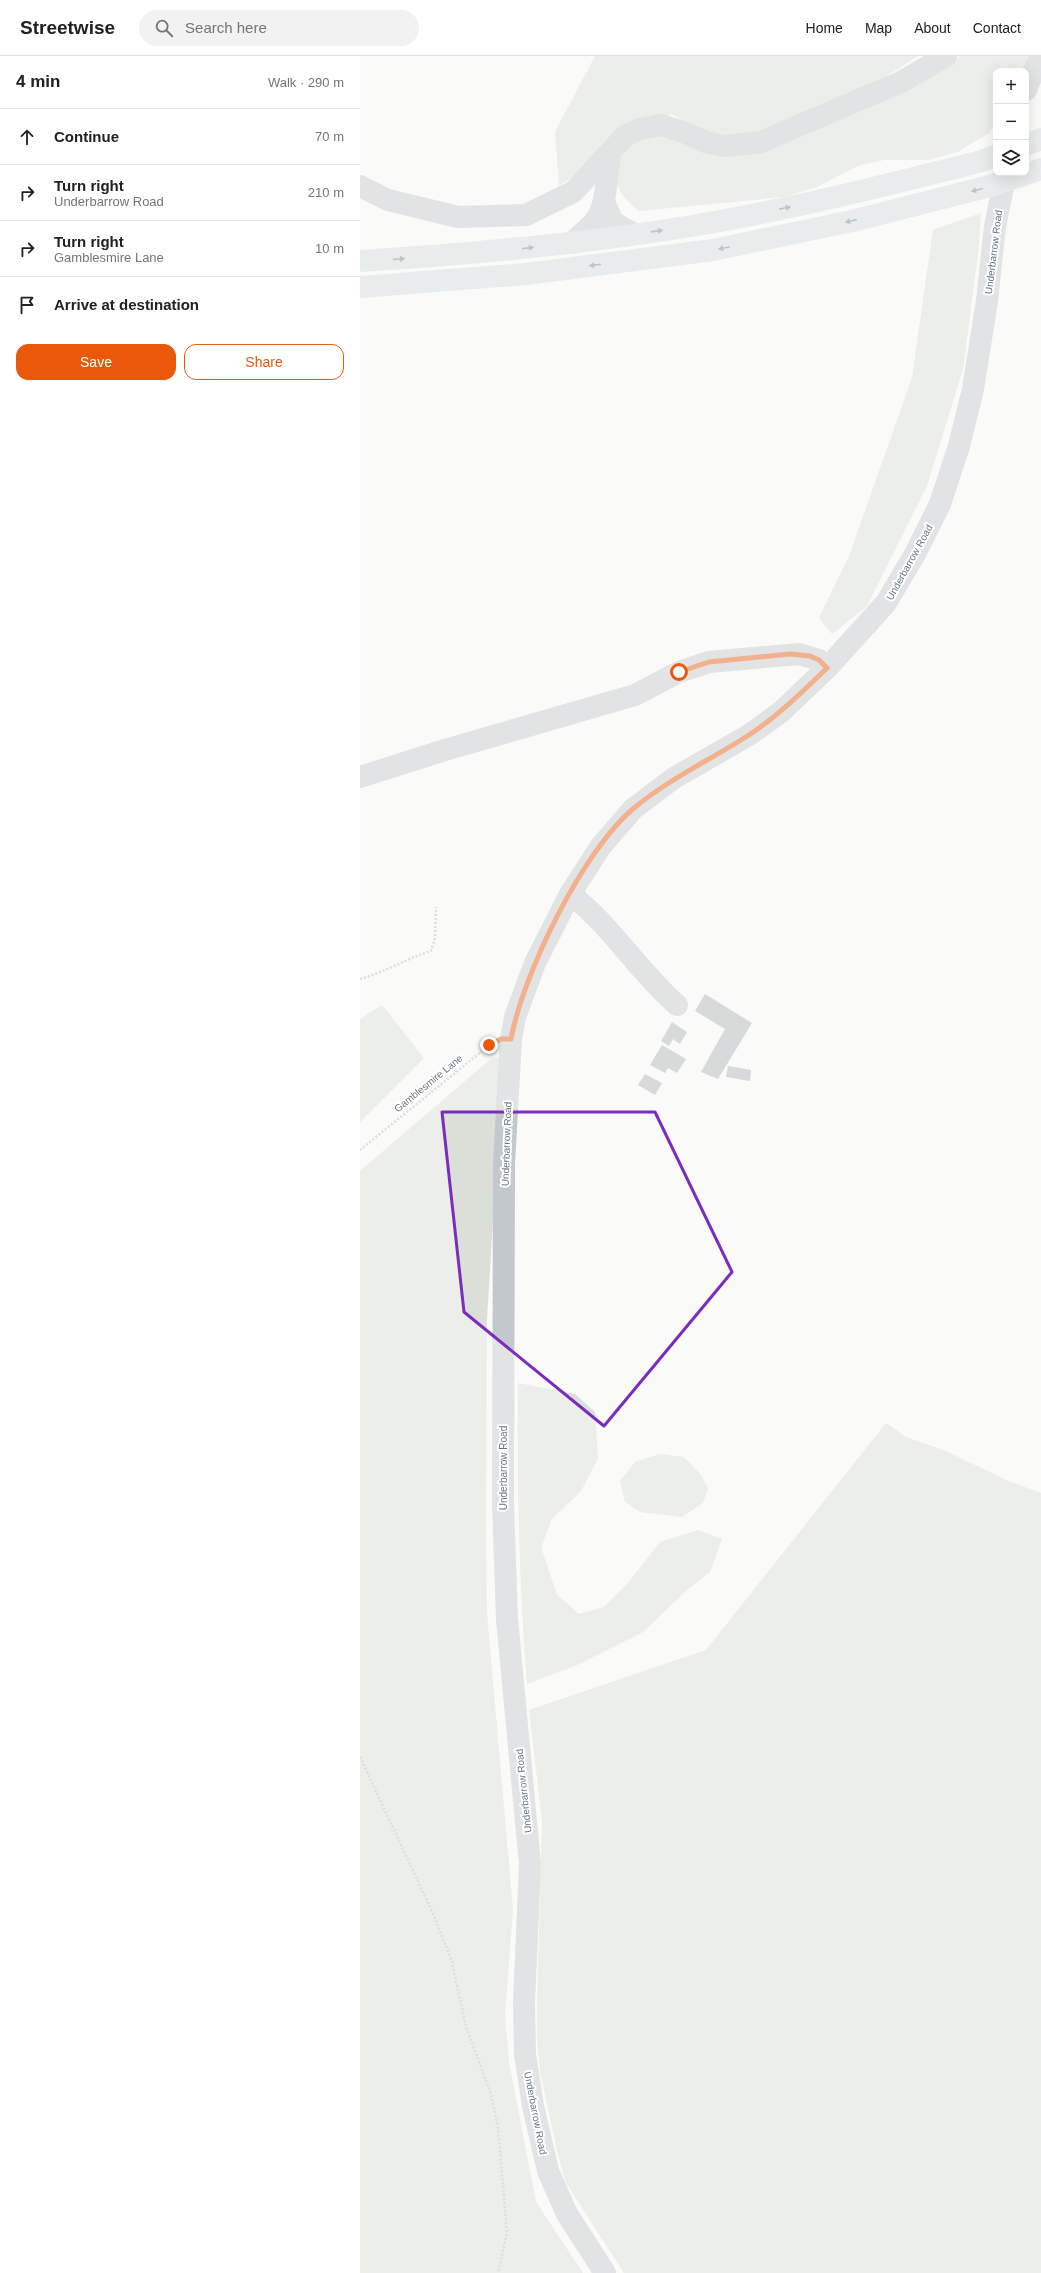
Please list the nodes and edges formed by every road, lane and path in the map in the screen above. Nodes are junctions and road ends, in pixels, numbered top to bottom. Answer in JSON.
{"nodes":[{"id":1,"x":946,"y":56,"type":"edge"},
{"id":2,"x":1040,"y":56,"type":"edge"},
{"id":3,"x":1029,"y":83,"type":"edge"},
{"id":4,"x":1041,"y":139,"type":"edge"},
{"id":5,"x":1029,"y":144,"type":"edge"},
{"id":6,"x":611,"y":151,"type":"junction"},
{"id":7,"x":993,"y":157,"type":"edge"},
{"id":8,"x":1041,"y":169,"type":"edge"},
{"id":9,"x":1005,"y":176,"type":"edge"},
{"id":10,"x":360,"y":186,"type":"edge"},
{"id":11,"x":604,"y":202,"type":"junction"},
{"id":12,"x":634,"y":234,"type":"junction"},
{"id":13,"x":572,"y":243,"type":"junction"},
{"id":14,"x":360,"y":261,"type":"edge"},
{"id":15,"x":360,"y":287,"type":"edge"},
{"id":16,"x":827,"y":668,"type":"junction"},
{"id":17,"x":360,"y":778,"type":"edge"},
{"id":18,"x":570,"y":894,"type":"junction"},
{"id":19,"x":436,"y":907,"type":"dead end"},
{"id":20,"x":360,"y":979,"type":"edge"},
{"id":21,"x":677,"y":1005,"type":"dead end"},
{"id":22,"x":511,"y":1039,"type":"junction"},
{"id":23,"x":360,"y":1150,"type":"edge"},
{"id":24,"x":360,"y":1757,"type":"edge"},
{"id":25,"x":498,"y":2273,"type":"edge"},
{"id":26,"x":605,"y":2273,"type":"edge"}],
"edges":[{"from":1,"to":6,"type":"street"},
{"from":2,"to":3,"type":"street"},
{"from":4,"to":5,"type":"highway"},
{"from":6,"to":10,"type":"street"},
{"from":6,"to":11,"type":"street"},
{"from":12,"to":7,"type":"highway","one_way":true},
{"from":8,"to":15,"type":"highway","one_way":true},
{"from":9,"to":16,"type":"street","name":"Underbarrow Road"},
{"from":11,"to":12,"type":"street"},
{"from":11,"to":13,"type":"street"},
{"from":12,"to":13,"type":"highway"},
{"from":14,"to":13,"type":"highway","one_way":true},
{"from":16,"to":17,"type":"street"},
{"from":16,"to":18,"type":"street","name":"Underbarrow Road"},
{"from":18,"to":21,"type":"street"},
{"from":18,"to":22,"type":"street","name":"Underbarrow Road"},
{"from":19,"to":20,"type":"path"},
{"from":22,"to":23,"type":"path","name":"Gamblesmire Lane"},
{"from":22,"to":26,"type":"street","name":"Underbarrow Road"},
{"from":24,"to":25,"type":"path"}]}
